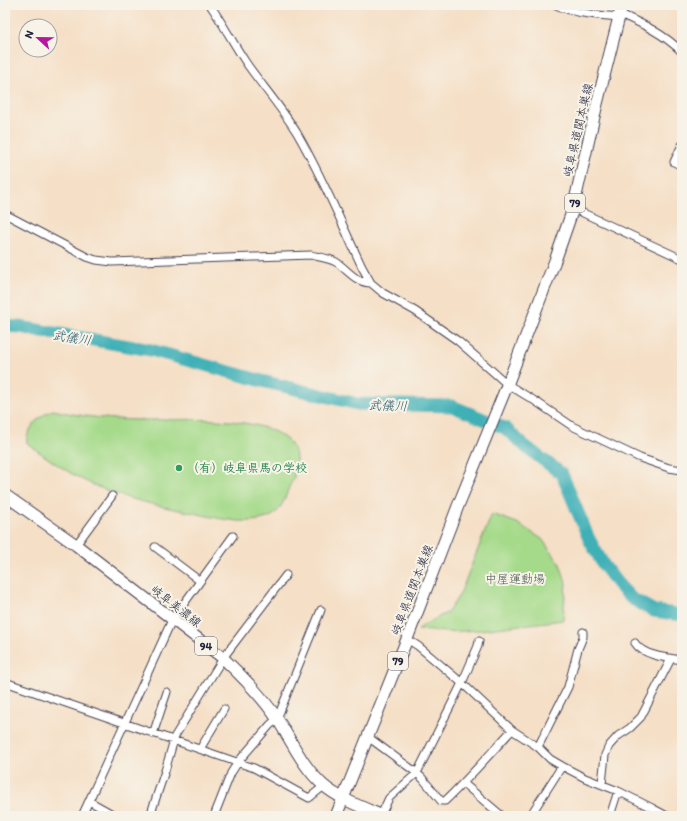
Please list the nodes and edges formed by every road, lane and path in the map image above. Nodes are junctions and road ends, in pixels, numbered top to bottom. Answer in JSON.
{"nodes":[{"id":1,"x":210,"y":5,"type":"edge"},
{"id":2,"x":556,"y":5,"type":"edge"},
{"id":3,"x":620,"y":12,"type":"edge"},
{"id":4,"x":682,"y":52,"type":"edge"},
{"id":5,"x":682,"y":145,"type":"edge"},
{"id":6,"x":682,"y":166,"type":"edge"},
{"id":7,"x":573,"y":209,"type":"junction"},
{"id":8,"x":5,"y":214,"type":"edge"},
{"id":9,"x":682,"y":259,"type":"edge"},
{"id":10,"x":371,"y":283,"type":"junction"},
{"id":11,"x":505,"y":388,"type":"junction"},
{"id":12,"x":682,"y":470,"type":"edge"},
{"id":13,"x":112,"y":496,"type":"dead end"},
{"id":14,"x":6,"y":498,"type":"edge"},
{"id":15,"x":233,"y":536,"type":"dead end"},
{"id":16,"x":76,"y":545,"type":"junction"},
{"id":17,"x":155,"y":547,"type":"dead end"},
{"id":18,"x":286,"y":575,"type":"dead end"},
{"id":19,"x":200,"y":581,"type":"junction"},
{"id":20,"x":321,"y":610,"type":"dead end"},
{"id":21,"x":172,"y":620,"type":"junction"},
{"id":22,"x":583,"y":632,"type":"dead end"},
{"id":23,"x":407,"y":639,"type":"junction"},
{"id":24,"x":479,"y":641,"type":"dead end"},
{"id":25,"x":635,"y":643,"type":"dead end"},
{"id":26,"x":223,"y":658,"type":"junction"},
{"id":27,"x":672,"y":659,"type":"junction"},
{"id":28,"x":682,"y":660,"type":"edge"},
{"id":29,"x":5,"y":682,"type":"edge"},
{"id":30,"x":462,"y":683,"type":"junction"},
{"id":31,"x":167,"y":692,"type":"dead end"},
{"id":32,"x":224,"y":709,"type":"dead end"},
{"id":33,"x":277,"y":719,"type":"junction"},
{"id":34,"x":125,"y":723,"type":"junction"},
{"id":35,"x":512,"y":730,"type":"junction"},
{"id":36,"x":153,"y":734,"type":"junction"},
{"id":37,"x":368,"y":737,"type":"junction"},
{"id":38,"x":173,"y":741,"type":"junction"},
{"id":39,"x":538,"y":748,"type":"junction"},
{"id":40,"x":200,"y":749,"type":"junction"},
{"id":41,"x":238,"y":762,"type":"junction"},
{"id":42,"x":562,"y":766,"type":"junction"},
{"id":43,"x":417,"y":773,"type":"junction"},
{"id":44,"x":464,"y":783,"type":"junction"},
{"id":45,"x":602,"y":784,"type":"junction"},
{"id":46,"x":324,"y":786,"type":"junction"},
{"id":47,"x":618,"y":792,"type":"junction"},
{"id":48,"x":343,"y":798,"type":"junction"},
{"id":49,"x":89,"y":801,"type":"junction"},
{"id":50,"x":382,"y":815,"type":"edge"},
{"id":51,"x":82,"y":816,"type":"edge"},
{"id":52,"x":116,"y":816,"type":"edge"},
{"id":53,"x":150,"y":816,"type":"edge"},
{"id":54,"x":214,"y":816,"type":"edge"},
{"id":55,"x":336,"y":816,"type":"edge"},
{"id":56,"x":502,"y":816,"type":"edge"},
{"id":57,"x":530,"y":816,"type":"edge"},
{"id":58,"x":610,"y":816,"type":"edge"},
{"id":59,"x":667,"y":816,"type":"edge"}],
"edges":[{"from":1,"to":10,"type":"street"},
{"from":2,"to":3,"type":"street"},
{"from":3,"to":4,"type":"street"},
{"from":3,"to":7,"type":"main road","name":"岐阜県道関本巣線","number":"79"},
{"from":5,"to":6,"type":"street"},
{"from":7,"to":9,"type":"street"},
{"from":7,"to":11,"type":"main road","name":"岐阜県道関本巣線","number":"79"},
{"from":8,"to":10,"type":"street"},
{"from":10,"to":11,"type":"street"},
{"from":11,"to":12,"type":"street"},
{"from":11,"to":23,"type":"main road","name":"岐阜県道関本巣線","number":"79"},
{"from":13,"to":16,"type":"street"},
{"from":14,"to":16,"type":"main road","name":"岐阜美濃線","number":"94"},
{"from":15,"to":19,"type":"street"},
{"from":16,"to":21,"type":"main road","name":"岐阜美濃線","number":"94"},
{"from":17,"to":19,"type":"street"},
{"from":18,"to":26,"type":"street"},
{"from":19,"to":21,"type":"street"},
{"from":20,"to":33,"type":"street"},
{"from":21,"to":26,"type":"main road","name":"岐阜美濃線","number":"94"},
{"from":21,"to":34,"type":"street"},
{"from":22,"to":39,"type":"street"},
{"from":23,"to":30,"type":"street"},
{"from":23,"to":37,"type":"main road","name":"岐阜県道関本巣線","number":"79"},
{"from":24,"to":30,"type":"street"},
{"from":25,"to":27,"type":"street"},
{"from":26,"to":33,"type":"main road","name":"岐阜美濃線","number":"94"},
{"from":26,"to":38,"type":"street"},
{"from":27,"to":28,"type":"street"},
{"from":27,"to":45,"type":"street"},
{"from":29,"to":34,"type":"street"},
{"from":30,"to":35,"type":"street"},
{"from":30,"to":43,"type":"street"},
{"from":31,"to":36,"type":"street"},
{"from":32,"to":40,"type":"street"},
{"from":33,"to":41,"type":"street"},
{"from":33,"to":46,"type":"main road","name":"岐阜美濃線","number":"94"},
{"from":34,"to":36,"type":"street"},
{"from":34,"to":49,"type":"street"},
{"from":35,"to":39,"type":"street"},
{"from":35,"to":44,"type":"street"},
{"from":36,"to":38,"type":"street"},
{"from":37,"to":43,"type":"street"},
{"from":37,"to":48,"type":"main road","name":"岐阜県道関本巣線","number":"79"},
{"from":38,"to":40,"type":"street"},
{"from":38,"to":53,"type":"street"},
{"from":39,"to":42,"type":"street"},
{"from":40,"to":41,"type":"street"},
{"from":41,"to":46,"type":"street"},
{"from":41,"to":54,"type":"street"},
{"from":42,"to":45,"type":"street"},
{"from":42,"to":57,"type":"street"},
{"from":43,"to":44,"type":"street"},
{"from":43,"to":50,"type":"street"},
{"from":44,"to":56,"type":"street"},
{"from":45,"to":47,"type":"street"},
{"from":46,"to":48,"type":"main road","name":"岐阜美濃線","number":"94"},
{"from":47,"to":58,"type":"street"},
{"from":47,"to":59,"type":"street"},
{"from":48,"to":50,"type":"main road","name":"岐阜美濃線","number":"94"},
{"from":48,"to":55,"type":"main road","name":"岐阜県道関本巣線","number":"79"},
{"from":49,"to":51,"type":"street"},
{"from":49,"to":52,"type":"street"}]}
